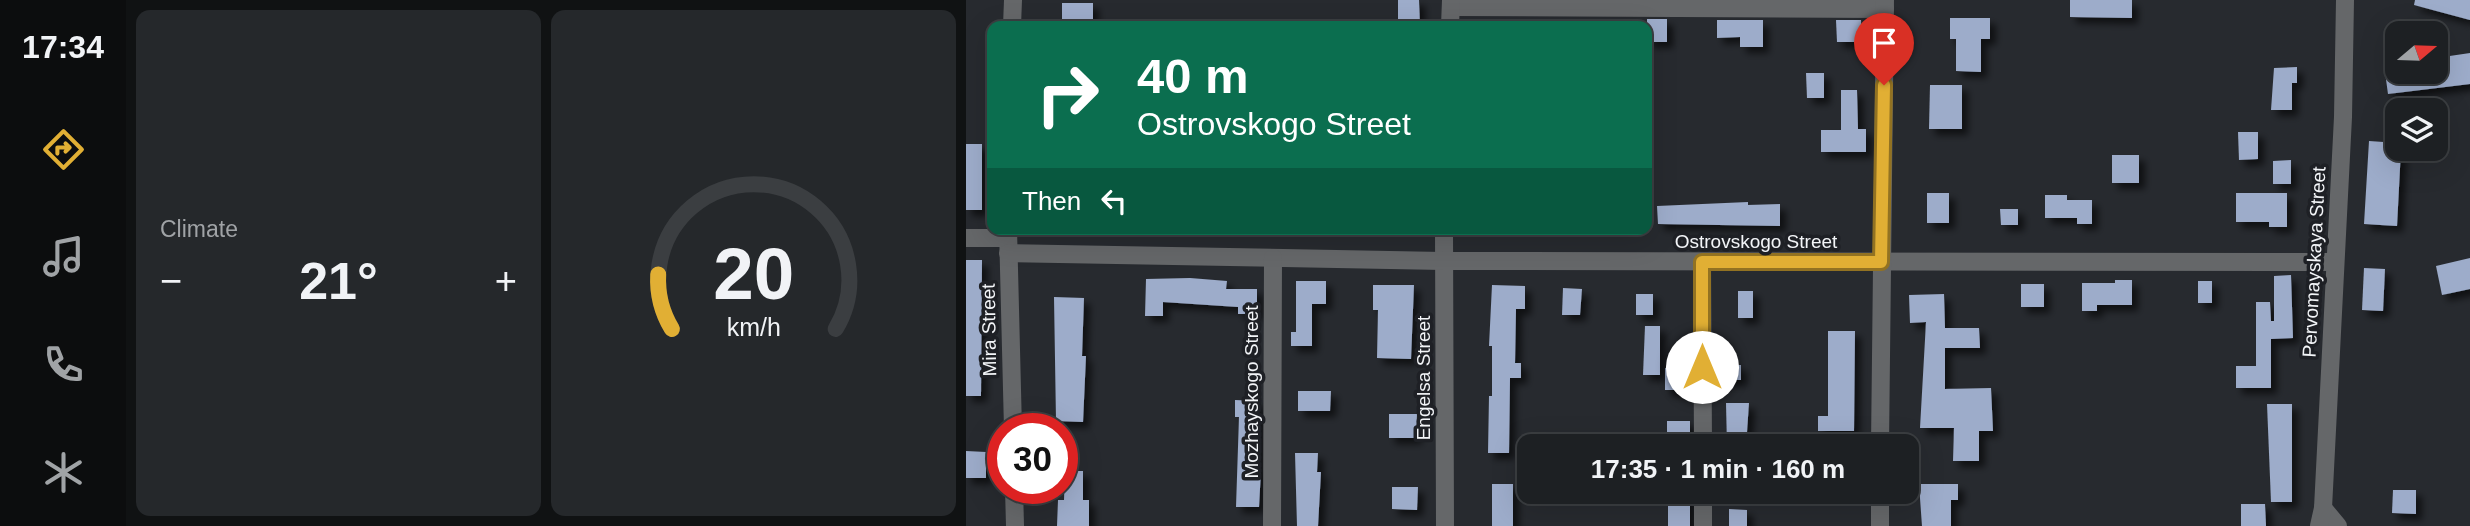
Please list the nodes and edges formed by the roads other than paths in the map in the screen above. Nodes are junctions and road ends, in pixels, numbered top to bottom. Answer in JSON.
{"nodes":[{"id":1,"x":1013,"y":0,"type":"edge"},
{"id":2,"x":2345,"y":0,"type":"edge"},
{"id":3,"x":1451,"y":3,"type":"edge"},
{"id":4,"x":1885,"y":4,"type":"edge"},
{"id":5,"x":1012,"y":21,"type":"edge"},
{"id":6,"x":1450,"y":21,"type":"edge"},
{"id":7,"x":1444,"y":235,"type":"edge"},
{"id":8,"x":966,"y":239,"type":"edge"},
{"id":9,"x":1008,"y":240,"type":"edge"},
{"id":10,"x":1273,"y":258,"type":"junction"},
{"id":11,"x":1443,"y":261,"type":"junction"},
{"id":12,"x":1702,"y":262,"type":"junction"},
{"id":13,"x":1881,"y":262,"type":"junction"},
{"id":14,"x":2335,"y":262,"type":"junction"},
{"id":15,"x":1013,"y":413,"type":"edge"},
{"id":16,"x":1703,"y":434,"type":"edge"},
{"id":17,"x":1880,"y":434,"type":"edge"},
{"id":18,"x":1014,"y":504,"type":"edge"},
{"id":19,"x":1703,"y":504,"type":"edge"},
{"id":20,"x":1880,"y":504,"type":"edge"},
{"id":21,"x":2323,"y":508,"type":"junction"},
{"id":22,"x":1015,"y":526,"type":"edge"},
{"id":23,"x":1272,"y":526,"type":"edge"},
{"id":24,"x":1445,"y":526,"type":"edge"},
{"id":25,"x":1703,"y":526,"type":"edge"},
{"id":26,"x":1880,"y":526,"type":"edge"},
{"id":27,"x":2319,"y":526,"type":"edge"},
{"id":28,"x":2338,"y":526,"type":"edge"}],
"edges":[{"from":1,"to":5,"type":"street"},
{"from":2,"to":14,"type":"street","name":"Pervomayskaya Street"},
{"from":3,"to":4,"type":"street"},
{"from":3,"to":6,"type":"street"},
{"from":4,"to":13,"type":"street"},
{"from":7,"to":11,"type":"street","name":"Engelsa Street"},
{"from":8,"to":9,"type":"street","name":"Ostrovskogo Street"},
{"from":9,"to":10,"type":"street","name":"Ostrovskogo Street"},
{"from":9,"to":15,"type":"street","name":"Mira Street"},
{"from":10,"to":11,"type":"street","name":"Ostrovskogo Street"},
{"from":10,"to":23,"type":"street","name":"Mozhayskogo Street"},
{"from":11,"to":12,"type":"street","name":"Ostrovskogo Street"},
{"from":11,"to":24,"type":"street","name":"Engelsa Street"},
{"from":12,"to":13,"type":"street","name":"Ostrovskogo Street"},
{"from":12,"to":16,"type":"street"},
{"from":13,"to":14,"type":"street","name":"Ostrovskogo Street"},
{"from":13,"to":17,"type":"street"},
{"from":14,"to":21,"type":"street","name":"Pervomayskaya Street"},
{"from":18,"to":22,"type":"street"},
{"from":19,"to":25,"type":"street"},
{"from":20,"to":26,"type":"street"},
{"from":21,"to":27,"type":"street","name":"Pervomayskaya Street"},
{"from":21,"to":28,"type":"street"}]}
